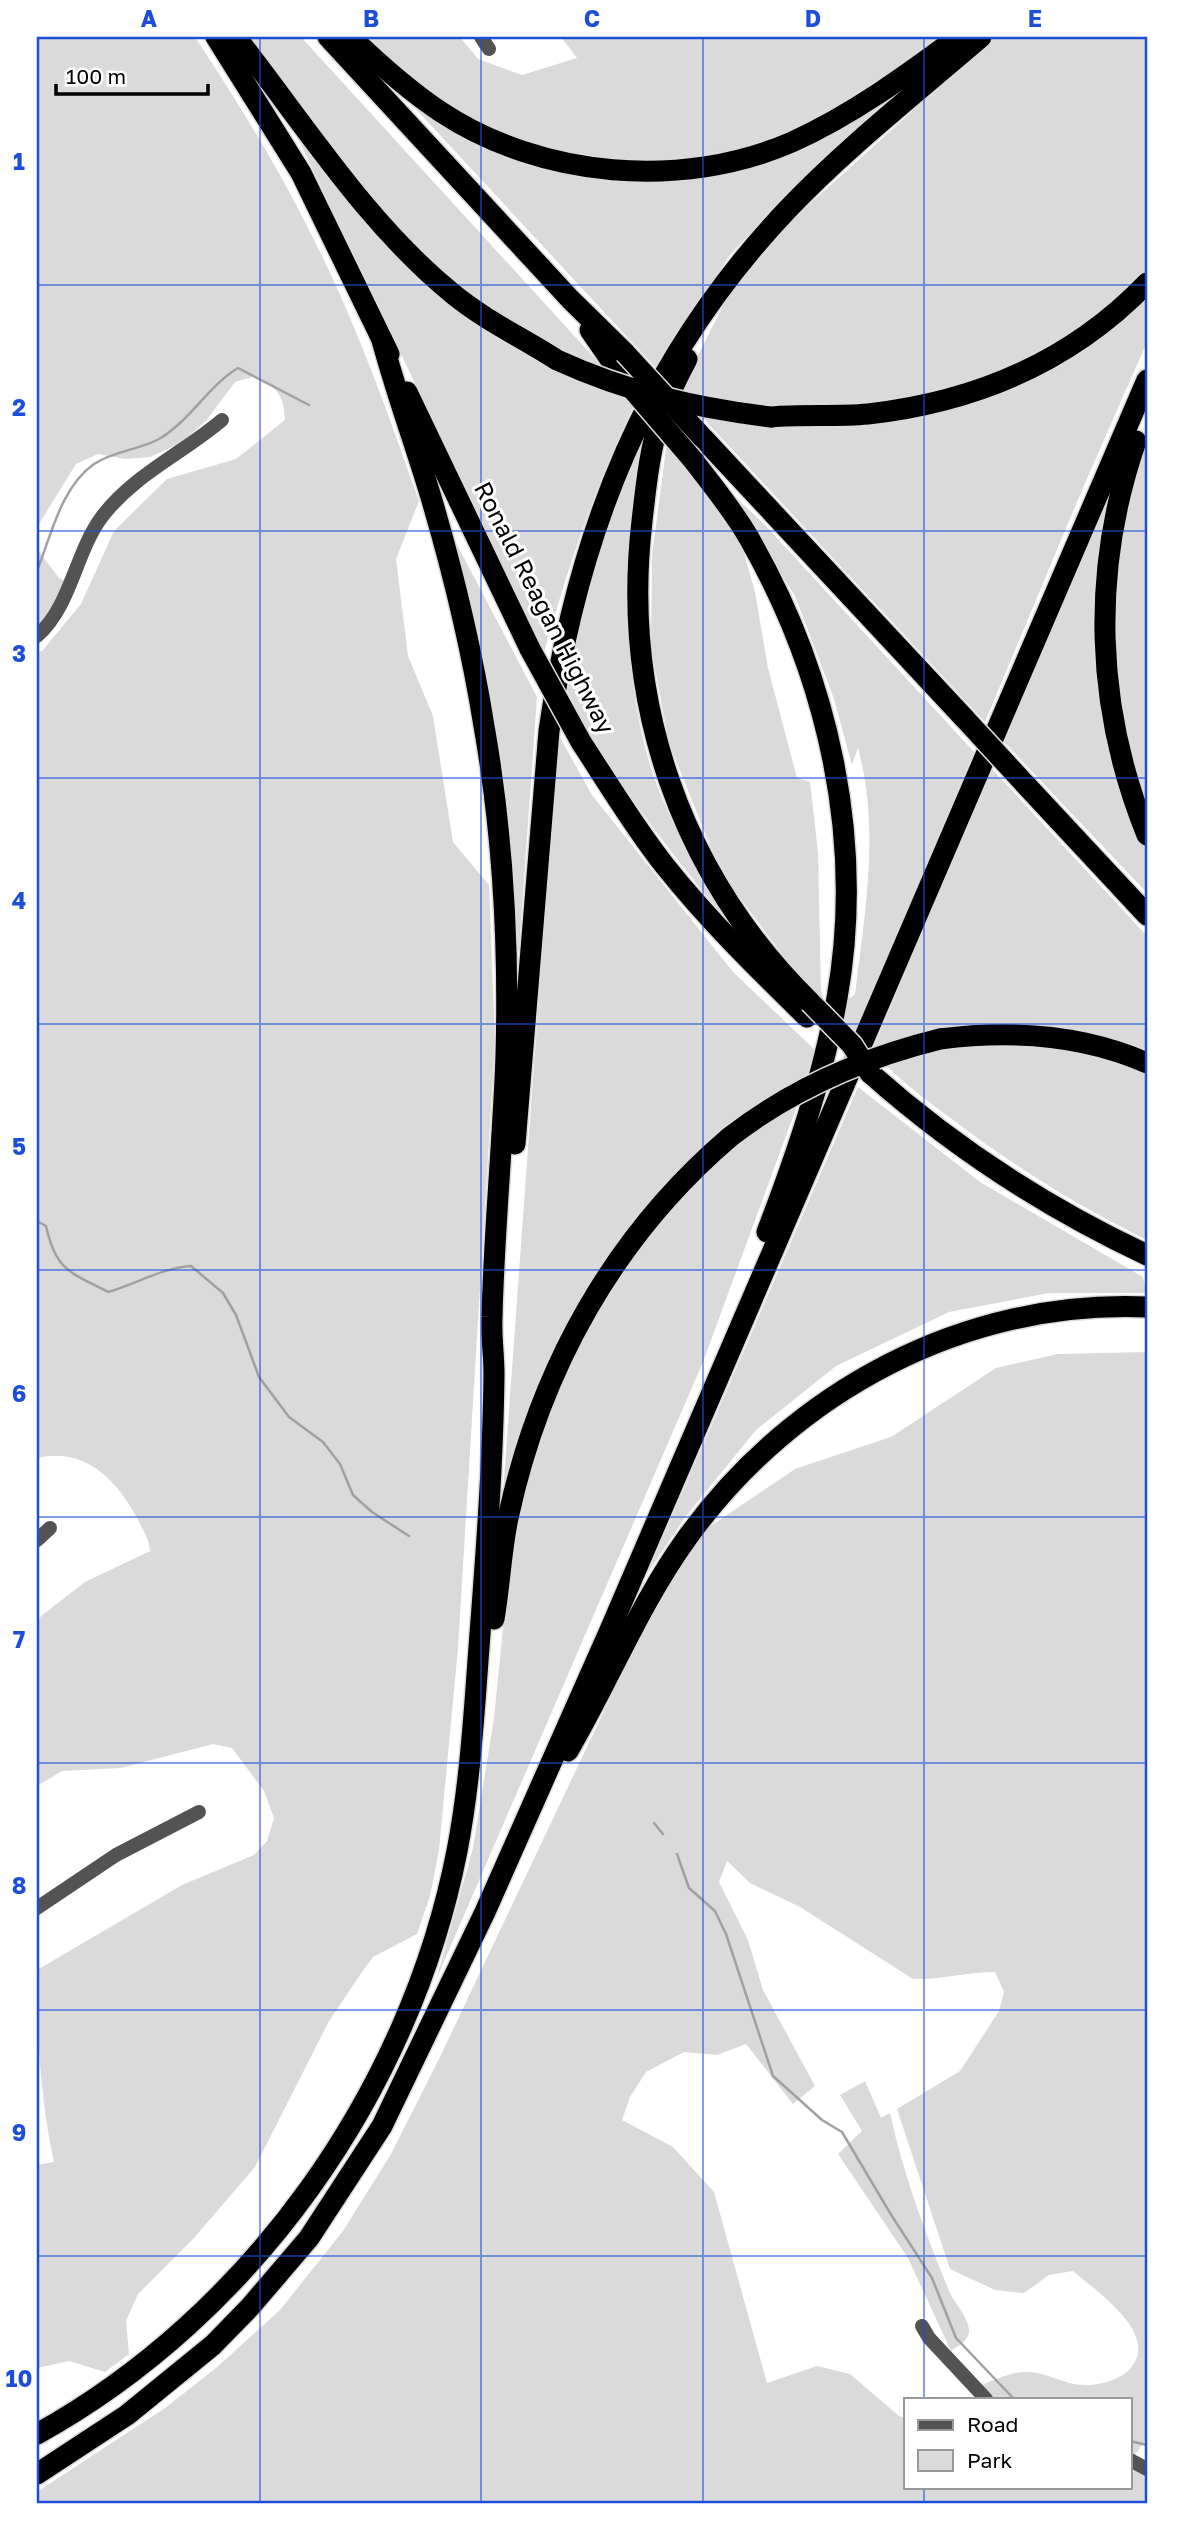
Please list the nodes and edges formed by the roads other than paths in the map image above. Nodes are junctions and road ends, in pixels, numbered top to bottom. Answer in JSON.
{"nodes":[{"id":1,"x":216,"y":37,"type":"edge"},
{"id":2,"x":236,"y":37,"type":"edge"},
{"id":3,"x":328,"y":37,"type":"edge"},
{"id":4,"x":351,"y":37,"type":"edge"},
{"id":5,"x":958,"y":37,"type":"edge"},
{"id":6,"x":981,"y":37,"type":"edge"},
{"id":7,"x":1147,"y":283,"type":"edge"},
{"id":8,"x":718,"y":294,"type":"junction"},
{"id":9,"x":570,"y":299,"type":"junction"},
{"id":10,"x":382,"y":341,"type":"junction"},
{"id":11,"x":1147,"y":380,"type":"edge"},
{"id":12,"x":1147,"y":412,"type":"edge"},
{"id":13,"x":222,"y":420,"type":"dead end"},
{"id":14,"x":37,"y":636,"type":"edge"},
{"id":15,"x":1147,"y":835,"type":"edge"},
{"id":16,"x":1147,"y":915,"type":"edge"},
{"id":17,"x":808,"y":1010,"type":"junction"},
{"id":18,"x":1147,"y":1063,"type":"edge"},
{"id":19,"x":1147,"y":1255,"type":"edge"},
{"id":20,"x":1147,"y":1307,"type":"edge"},
{"id":21,"x":730,"y":1347,"type":"junction"},
{"id":22,"x":494,"y":1369,"type":"junction"},
{"id":23,"x":50,"y":1528,"type":"dead end"},
{"id":24,"x":37,"y":1540,"type":"edge"},
{"id":25,"x":468,"y":1781,"type":"junction"},
{"id":26,"x":528,"y":1811,"type":"junction"},
{"id":27,"x":199,"y":1812,"type":"dead end"},
{"id":28,"x":37,"y":1908,"type":"edge"},
{"id":29,"x":922,"y":2326,"type":"dead end"},
{"id":30,"x":985,"y":2398,"type":"edge"},
{"id":31,"x":37,"y":2434,"type":"edge"},
{"id":32,"x":37,"y":2474,"type":"edge"}],
"edges":[{"from":1,"to":10,"type":"highway","name":"Ronald Reagan Highway"},
{"from":2,"to":7,"type":"highway","bridge":true},
{"from":3,"to":9,"type":"highway"},
{"from":4,"to":5,"type":"highway"},
{"from":6,"to":8,"type":"highway"},
{"from":8,"to":17,"type":"highway"},
{"from":8,"to":22,"type":"highway"},
{"from":9,"to":16,"type":"highway","bridge":true},
{"from":9,"to":21,"type":"highway","bridge":true},
{"from":10,"to":17,"type":"highway","name":"Ronald Reagan Highway","bridge":true},
{"from":10,"to":22,"type":"highway"},
{"from":11,"to":21,"type":"highway"},
{"from":12,"to":15,"type":"highway"},
{"from":13,"to":14,"type":"street"},
{"from":17,"to":19,"type":"highway","name":"Ronald Reagan Highway","bridge":true},
{"from":18,"to":25,"type":"highway","bridge":true},
{"from":20,"to":26,"type":"highway"},
{"from":21,"to":26,"type":"highway"},
{"from":22,"to":25,"type":"highway"},
{"from":23,"to":24,"type":"street"},
{"from":25,"to":31,"type":"highway"},
{"from":26,"to":32,"type":"highway"},
{"from":27,"to":28,"type":"street"},
{"from":29,"to":30,"type":"street"}]}
